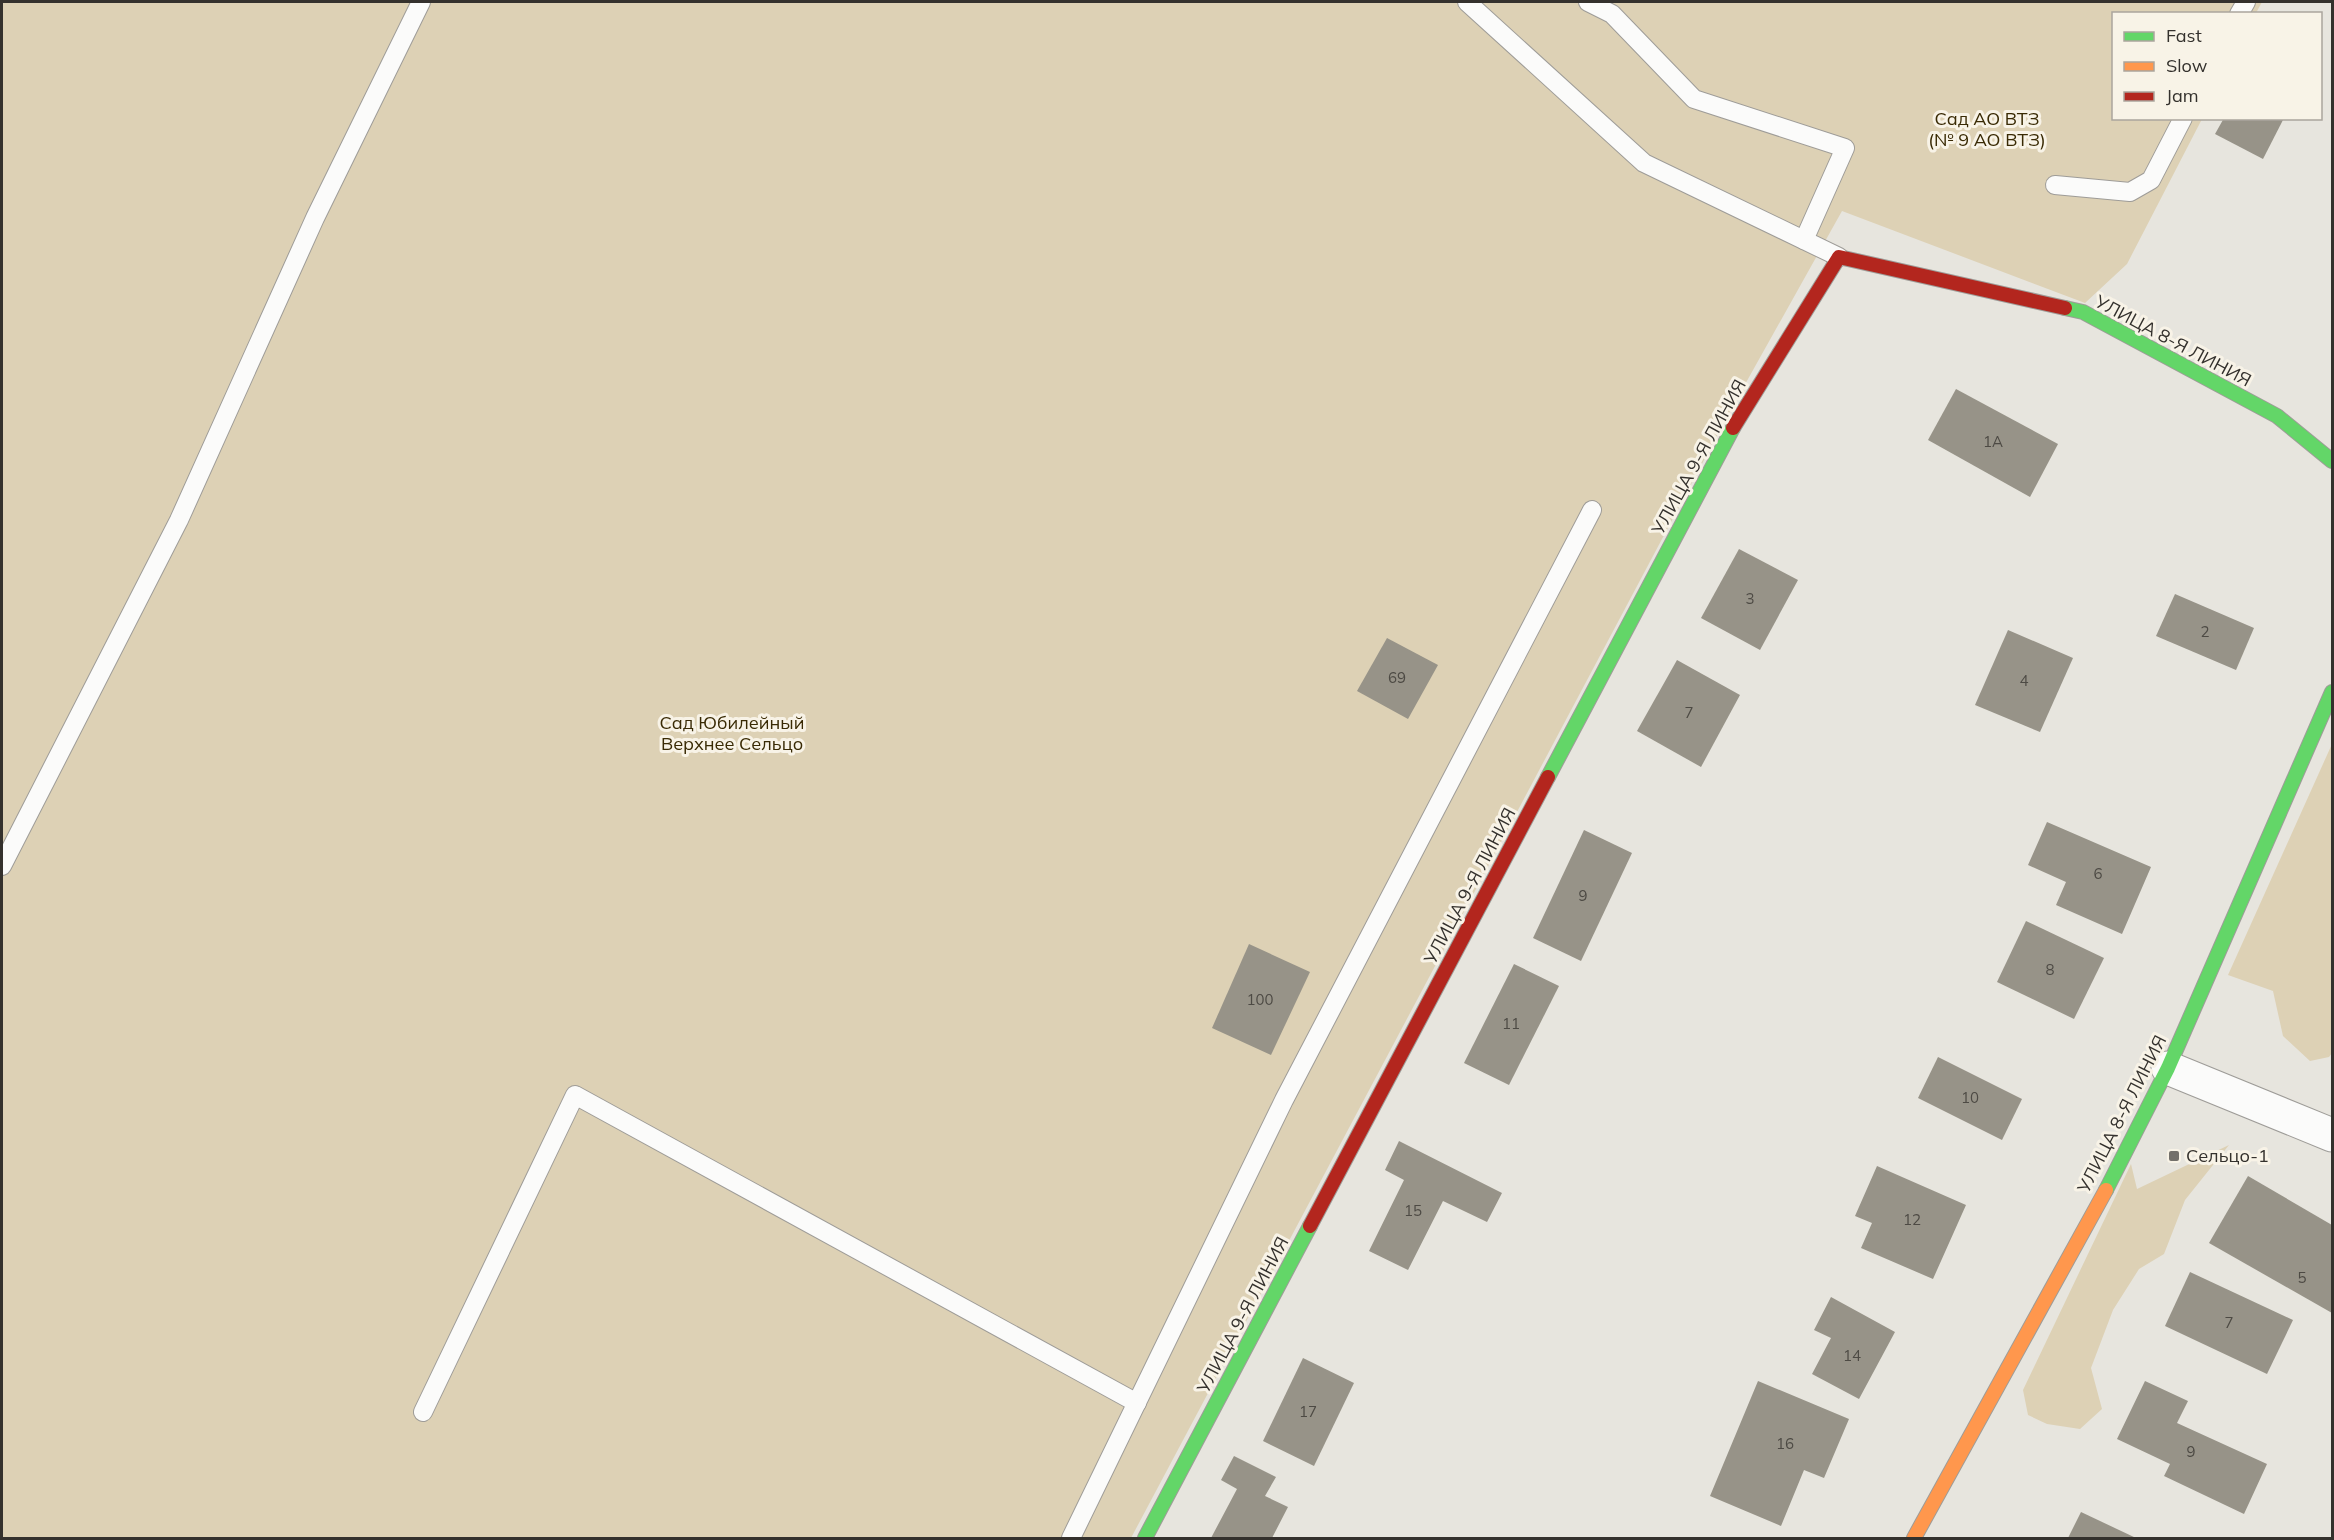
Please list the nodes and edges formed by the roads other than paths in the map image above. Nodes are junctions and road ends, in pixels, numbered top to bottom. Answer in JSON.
{"nodes":[{"id":1,"x":422,"y":2,"type":"edge"},
{"id":2,"x":1467,"y":2,"type":"edge"},
{"id":3,"x":1588,"y":2,"type":"edge"},
{"id":4,"x":2182,"y":120,"type":"edge"},
{"id":5,"x":2055,"y":185,"type":"dead end"},
{"id":6,"x":1804,"y":240,"type":"junction"},
{"id":7,"x":1839,"y":256,"type":"junction"},
{"id":8,"x":2332,"y":461,"type":"edge"},
{"id":9,"x":1592,"y":510,"type":"dead end"},
{"id":10,"x":2332,"y":692,"type":"edge"},
{"id":11,"x":2,"y":866,"type":"edge"},
{"id":12,"x":2168,"y":1068,"type":"junction"},
{"id":13,"x":2332,"y":1135,"type":"edge"},
{"id":14,"x":1137,"y":1403,"type":"junction"},
{"id":15,"x":423,"y":1412,"type":"dead end"},
{"id":16,"x":1071,"y":1539,"type":"edge"},
{"id":17,"x":1145,"y":1539,"type":"edge"},
{"id":18,"x":1914,"y":1539,"type":"edge"}],
"edges":[{"from":1,"to":11,"type":"lane"},
{"from":2,"to":6,"type":"lane"},
{"from":3,"to":6,"type":"lane"},
{"from":4,"to":5,"type":"lane"},
{"from":6,"to":7,"type":"lane"},
{"from":7,"to":8,"type":"street","name":"УЛИЦА 8-Я ЛИНИЯ"},
{"from":7,"to":17,"type":"street","name":"УЛИЦА 9-Я ЛИНИЯ"},
{"from":9,"to":14,"type":"lane"},
{"from":10,"to":12,"type":"street","name":"УЛИЦА 8-Я ЛИНИЯ"},
{"from":12,"to":13,"type":"street"},
{"from":12,"to":18,"type":"street","name":"УЛИЦА 8-Я ЛИНИЯ"},
{"from":14,"to":15,"type":"lane"},
{"from":14,"to":16,"type":"lane"}]}
